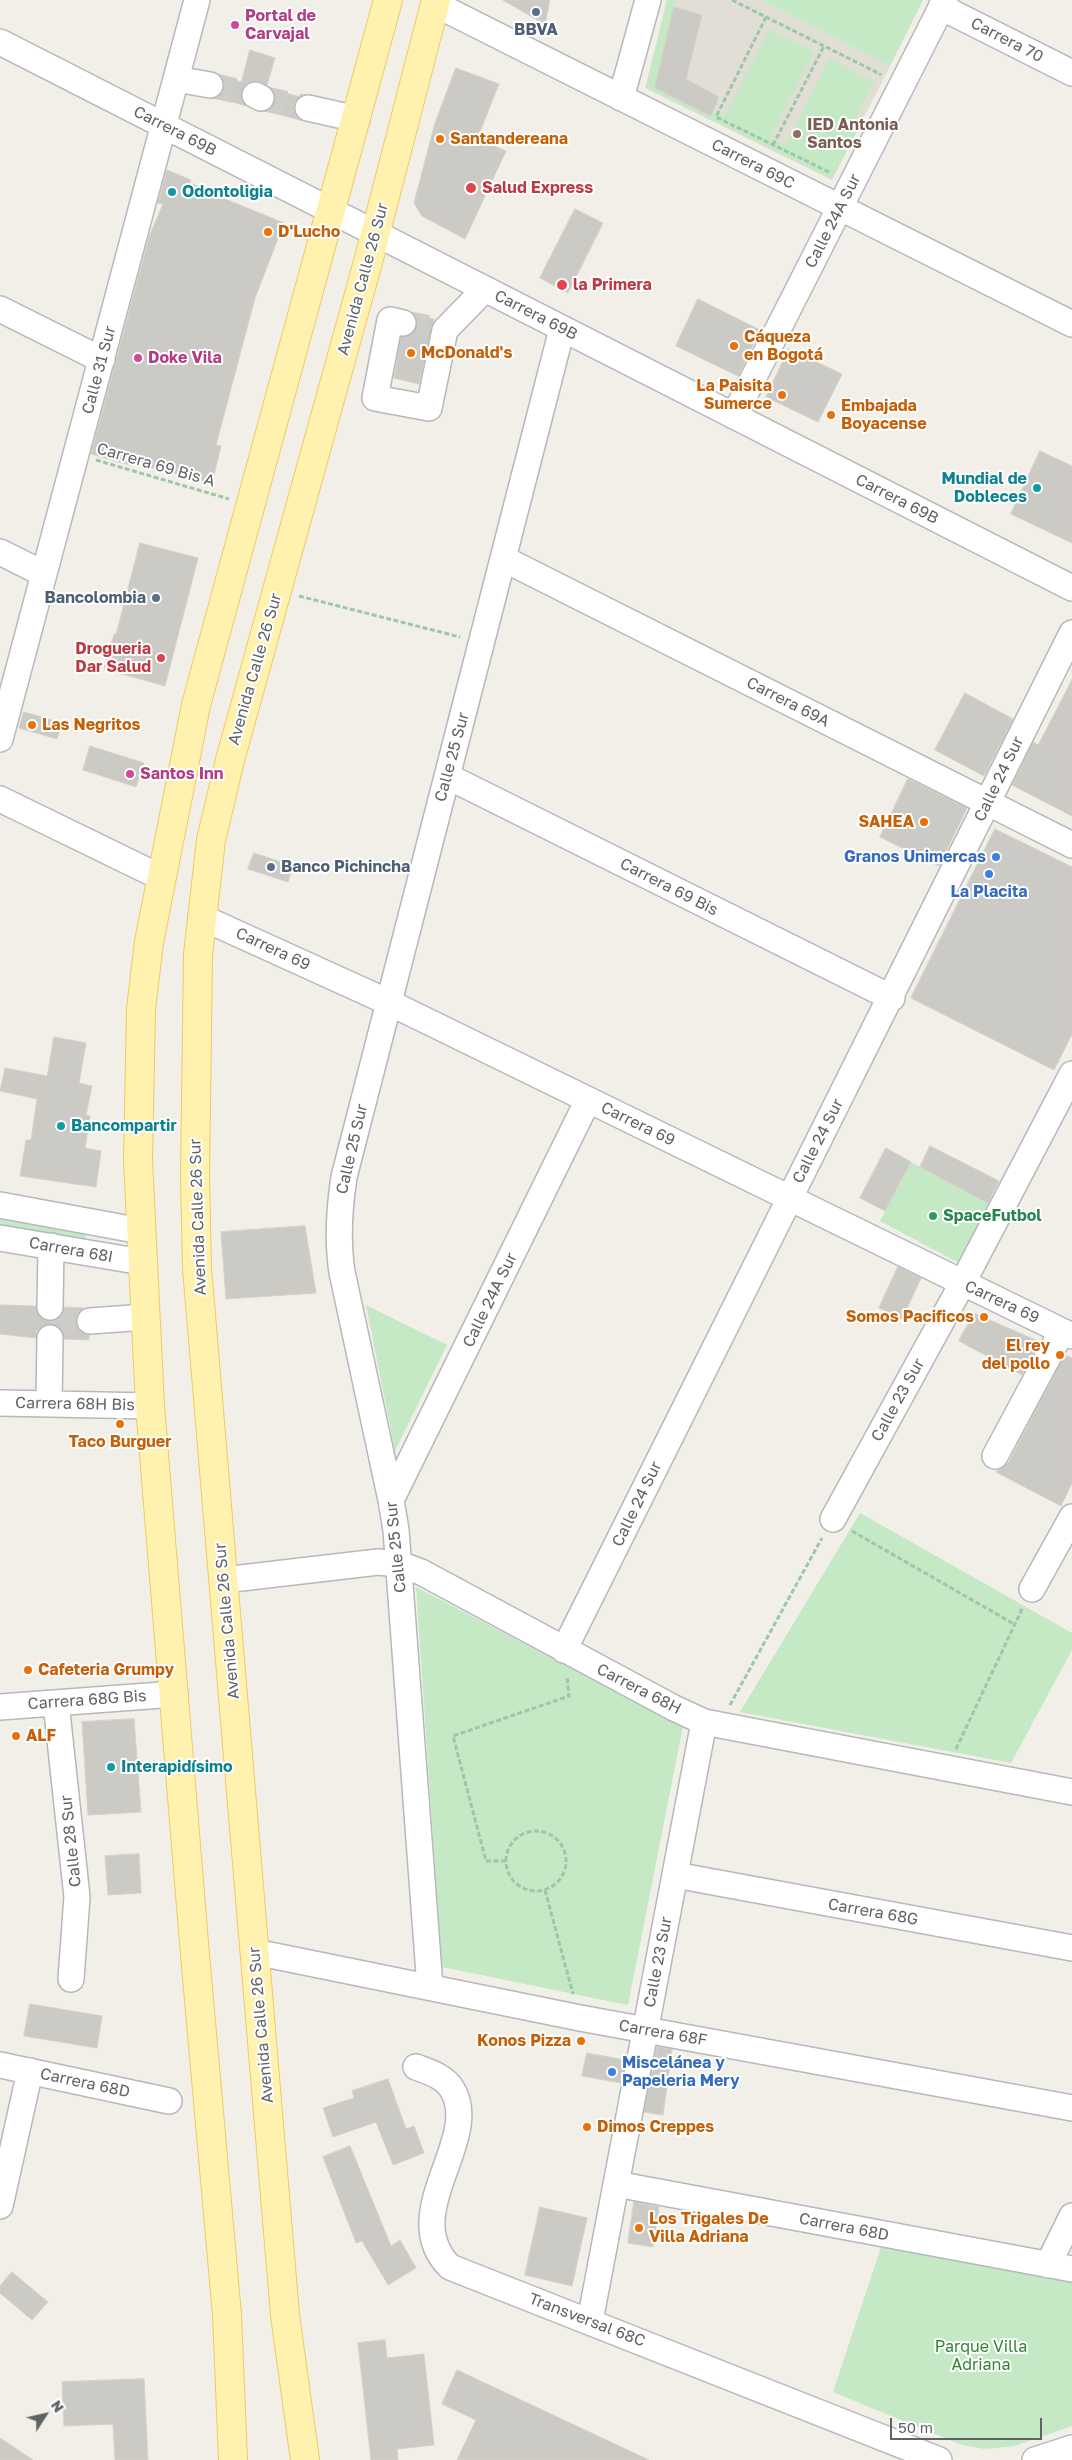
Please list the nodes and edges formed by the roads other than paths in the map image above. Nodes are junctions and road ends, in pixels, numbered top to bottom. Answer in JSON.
{"nodes":[{"id":1,"x":197,"y":0,"type":"edge"},
{"id":2,"x":388,"y":0,"type":"edge"},
{"id":3,"x":648,"y":0,"type":"edge"},
{"id":4,"x":435,"y":2,"type":"edge"},
{"id":5,"x":943,"y":4,"type":"edge"},
{"id":6,"x":0,"y":42,"type":"edge"},
{"id":7,"x":1072,"y":73,"type":"edge"},
{"id":8,"x":176,"y":79,"type":"junction"},
{"id":9,"x":210,"y":84,"type":"tunnel mouth"},
{"id":10,"x":621,"y":98,"type":"junction"},
{"id":11,"x":308,"y":108,"type":"tunnel mouth"},
{"id":12,"x":357,"y":119,"type":"junction"},
{"id":13,"x":165,"y":126,"type":"junction"},
{"id":14,"x":840,"y":207,"type":"junction"},
{"id":15,"x":330,"y":209,"type":"junction"},
{"id":16,"x":376,"y":233,"type":"junction"},
{"id":17,"x":484,"y":289,"type":"junction"},
{"id":18,"x":0,"y":309,"type":"edge"},
{"id":19,"x":403,"y":323,"type":"tunnel mouth"},
{"id":20,"x":1072,"y":324,"type":"edge"},
{"id":21,"x":562,"y":329,"type":"junction"},
{"id":22,"x":102,"y":360,"type":"junction"},
{"id":23,"x":734,"y":416,"type":"junction"},
{"id":24,"x":0,"y":552,"type":"edge"},
{"id":25,"x":504,"y":559,"type":"junction"},
{"id":26,"x":44,"y":574,"type":"junction"},
{"id":27,"x":1072,"y":588,"type":"edge"},
{"id":28,"x":1072,"y":634,"type":"edge"},
{"id":29,"x":0,"y":739,"type":"edge"},
{"id":30,"x":447,"y":776,"type":"junction"},
{"id":31,"x":0,"y":799,"type":"edge"},
{"id":32,"x":987,"y":802,"type":"junction"},
{"id":33,"x":1072,"y":845,"type":"edge"},
{"id":34,"x":160,"y":877,"type":"junction"},
{"id":35,"x":201,"y":918,"type":"junction"},
{"id":36,"x":892,"y":998,"type":"junction"},
{"id":37,"x":388,"y":1002,"type":"junction"},
{"id":38,"x":1072,"y":1074,"type":"edge"},
{"id":39,"x":588,"y":1100,"type":"junction"},
{"id":40,"x":789,"y":1198,"type":"junction"},
{"id":41,"x":0,"y":1205,"type":"edge"},
{"id":42,"x":141,"y":1231,"type":"junction"},
{"id":43,"x":0,"y":1238,"type":"edge"},
{"id":44,"x":51,"y":1246,"type":"junction"},
{"id":45,"x":142,"y":1262,"type":"junction"},
{"id":46,"x":962,"y":1284,"type":"junction"},
{"id":47,"x":50,"y":1307,"type":"dead end"},
{"id":48,"x":146,"y":1318,"type":"junction"},
{"id":49,"x":90,"y":1321,"type":"tunnel mouth"},
{"id":50,"x":1067,"y":1334,"type":"edge"},
{"id":51,"x":50,"y":1338,"type":"dead end"},
{"id":52,"x":0,"y":1403,"type":"edge"},
{"id":53,"x":49,"y":1404,"type":"junction"},
{"id":54,"x":150,"y":1406,"type":"junction"},
{"id":55,"x":995,"y":1456,"type":"dead end"},
{"id":56,"x":391,"y":1500,"type":"junction"},
{"id":57,"x":1072,"y":1517,"type":"edge"},
{"id":58,"x":833,"y":1520,"type":"road end"},
{"id":59,"x":399,"y":1564,"type":"junction"},
{"id":60,"x":224,"y":1580,"type":"junction"},
{"id":61,"x":1032,"y":1589,"type":"road end"},
{"id":62,"x":564,"y":1650,"type":"junction"},
{"id":63,"x":175,"y":1694,"type":"junction"},
{"id":64,"x":56,"y":1703,"type":"junction"},
{"id":65,"x":0,"y":1707,"type":"edge"},
{"id":66,"x":712,"y":1723,"type":"junction"},
{"id":67,"x":1072,"y":1792,"type":"edge"},
{"id":68,"x":675,"y":1875,"type":"junction"},
{"id":69,"x":1072,"y":1948,"type":"edge"},
{"id":70,"x":254,"y":1952,"type":"junction"},
{"id":71,"x":71,"y":1979,"type":"dead end"},
{"id":72,"x":430,"y":1987,"type":"junction"},
{"id":73,"x":645,"y":2030,"type":"junction"},
{"id":74,"x":0,"y":2065,"type":"edge"},
{"id":75,"x":416,"y":2067,"type":"dead end"},
{"id":76,"x":30,"y":2071,"type":"junction"},
{"id":77,"x":169,"y":2100,"type":"dead end"},
{"id":78,"x":1072,"y":2108,"type":"edge"},
{"id":79,"x":209,"y":2121,"type":"junction"},
{"id":80,"x":616,"y":2184,"type":"junction"},
{"id":81,"x":0,"y":2206,"type":"edge"},
{"id":82,"x":1072,"y":2216,"type":"edge"},
{"id":83,"x":1048,"y":2265,"type":"junction"},
{"id":84,"x":1072,"y":2270,"type":"edge"},
{"id":85,"x":590,"y":2321,"type":"junction"},
{"id":86,"x":1066,"y":2453,"type":"edge"},
{"id":87,"x":215,"y":2460,"type":"edge"},
{"id":88,"x":233,"y":2460,"type":"edge"},
{"id":89,"x":305,"y":2460,"type":"edge"},
{"id":90,"x":939,"y":2460,"type":"edge"},
{"id":91,"x":1035,"y":2460,"type":"edge"}],
"edges":[{"from":1,"to":8,"type":"street","name":"Calle 31 Sur"},
{"from":2,"to":12,"type":"main road"},
{"from":3,"to":10,"type":"street"},
{"from":4,"to":10,"type":"street","name":"Carrera 69C"},
{"from":4,"to":16,"type":"main road","name":"Avenida Calle 26 Sur"},
{"from":5,"to":7,"type":"street","name":"Carrera 70"},
{"from":5,"to":14,"type":"street","name":"Calle 24A Sur"},
{"from":6,"to":13,"type":"street","name":"Carrera 69B"},
{"from":8,"to":9,"type":"street"},
{"from":8,"to":13,"type":"street","name":"Calle 31 Sur"},
{"from":10,"to":14,"type":"street","name":"Carrera 69C"},
{"from":11,"to":12,"type":"street"},
{"from":12,"to":15,"type":"main road"},
{"from":13,"to":15,"type":"street","name":"Carrera 69B"},
{"from":13,"to":22,"type":"street","name":"Calle 31 Sur"},
{"from":14,"to":20,"type":"street","name":"Carrera 69C"},
{"from":14,"to":23,"type":"street","name":"Calle 24A Sur"},
{"from":15,"to":16,"type":"street","name":"Carrera 69B"},
{"from":15,"to":34,"type":"main road"},
{"from":16,"to":17,"type":"street","name":"Carrera 69B"},
{"from":16,"to":35,"type":"main road","name":"Avenida Calle 26 Sur"},
{"from":17,"to":19,"type":"street"},
{"from":17,"to":21,"type":"street","name":"Carrera 69B"},
{"from":18,"to":22,"type":"street"},
{"from":21,"to":23,"type":"street","name":"Carrera 69B"},
{"from":21,"to":25,"type":"street","name":"Calle 25 Sur"},
{"from":22,"to":26,"type":"street","name":"Calle 31 Sur"},
{"from":23,"to":27,"type":"street","name":"Carrera 69B"},
{"from":24,"to":26,"type":"street"},
{"from":25,"to":30,"type":"street","name":"Calle 25 Sur"},
{"from":25,"to":32,"type":"street","name":"Carrera 69A"},
{"from":26,"to":29,"type":"street","name":"Calle 31 Sur"},
{"from":28,"to":32,"type":"street","name":"Calle 24 Sur"},
{"from":30,"to":36,"type":"street","name":"Carrera 69 Bis"},
{"from":30,"to":37,"type":"street","name":"Calle 25 Sur"},
{"from":31,"to":34,"type":"street"},
{"from":32,"to":33,"type":"street","name":"Carrera 69A"},
{"from":32,"to":36,"type":"street","name":"Calle 24 Sur"},
{"from":34,"to":42,"type":"main road"},
{"from":35,"to":37,"type":"street","name":"Carrera 69"},
{"from":35,"to":60,"type":"main road","name":"Avenida Calle 26 Sur"},
{"from":36,"to":40,"type":"street","name":"Calle 24 Sur"},
{"from":37,"to":39,"type":"street","name":"Carrera 69"},
{"from":37,"to":56,"type":"street","name":"Calle 25 Sur"},
{"from":38,"to":46,"type":"street","name":"Calle 23 Sur"},
{"from":39,"to":40,"type":"street","name":"Carrera 69"},
{"from":39,"to":56,"type":"street","name":"Calle 24A Sur"},
{"from":40,"to":46,"type":"street","name":"Carrera 69"},
{"from":40,"to":62,"type":"street","name":"Calle 24 Sur"},
{"from":41,"to":42,"type":"street","name":"Carrera 68I"},
{"from":42,"to":45,"type":"main road"},
{"from":43,"to":44,"type":"street","name":"Carrera 68I"},
{"from":44,"to":45,"type":"street","name":"Carrera 68I"},
{"from":44,"to":47,"type":"street"},
{"from":45,"to":48,"type":"main road"},
{"from":46,"to":50,"type":"street","name":"Carrera 69"},
{"from":46,"to":58,"type":"street","name":"Calle 23 Sur"},
{"from":48,"to":49,"type":"street"},
{"from":48,"to":54,"type":"main road"},
{"from":50,"to":55,"type":"street"},
{"from":51,"to":53,"type":"street"},
{"from":52,"to":53,"type":"street","name":"Carrera 68H Bis"},
{"from":53,"to":54,"type":"street","name":"Carrera 68H Bis"},
{"from":54,"to":63,"type":"main road"},
{"from":56,"to":59,"type":"street","name":"Calle 25 Sur"},
{"from":57,"to":61,"type":"street"},
{"from":59,"to":60,"type":"street","name":"Carrera 68H"},
{"from":59,"to":62,"type":"street","name":"Carrera 68H"},
{"from":59,"to":72,"type":"street","name":"Calle 25 Sur"},
{"from":60,"to":70,"type":"main road","name":"Avenida Calle 26 Sur"},
{"from":62,"to":66,"type":"street","name":"Carrera 68H"},
{"from":63,"to":64,"type":"street","name":"Carrera 68G Bis"},
{"from":63,"to":79,"type":"main road"},
{"from":64,"to":65,"type":"street","name":"Carrera 68G Bis"},
{"from":64,"to":71,"type":"street","name":"Calle 28 Sur"},
{"from":66,"to":67,"type":"street","name":"Carrera 68H"},
{"from":66,"to":68,"type":"street","name":"Calle 23 Sur"},
{"from":68,"to":69,"type":"street","name":"Carrera 68G"},
{"from":68,"to":73,"type":"street","name":"Calle 23 Sur"},
{"from":70,"to":72,"type":"street","name":"Carrera 68F"},
{"from":70,"to":89,"type":"main road","name":"Avenida Calle 26 Sur"},
{"from":72,"to":73,"type":"street","name":"Carrera 68F"},
{"from":73,"to":78,"type":"street","name":"Carrera 68F"},
{"from":73,"to":80,"type":"street","name":"Calle 23 Sur"},
{"from":74,"to":76,"type":"street","name":"Carrera 68D"},
{"from":75,"to":85,"type":"street","name":"Transversal 68C"},
{"from":76,"to":77,"type":"street","name":"Carrera 68D"},
{"from":76,"to":81,"type":"street"},
{"from":79,"to":87,"type":"main road"},
{"from":79,"to":88,"type":"main road"},
{"from":80,"to":83,"type":"street","name":"Carrera 68D"},
{"from":80,"to":85,"type":"street","name":"Calle 23 Sur"},
{"from":82,"to":83,"type":"street"},
{"from":83,"to":84,"type":"street","name":"Carrera 68D"},
{"from":85,"to":90,"type":"street","name":"Transversal 68C"},
{"from":86,"to":91,"type":"street"}]}
